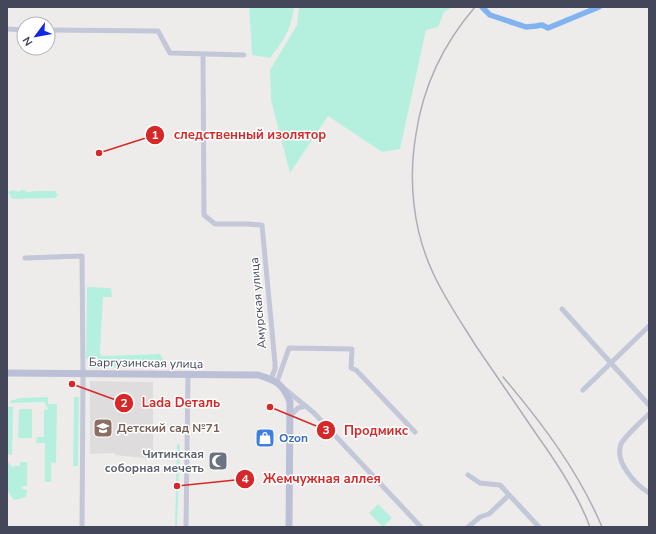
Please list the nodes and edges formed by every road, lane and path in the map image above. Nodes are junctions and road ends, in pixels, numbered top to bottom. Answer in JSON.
{"nodes":[{"id":1,"x":56,"y":30,"type":"edge"},
{"id":2,"x":203,"y":54,"type":"junction"},
{"id":3,"x":244,"y":55,"type":"dead end"},
{"id":4,"x":25,"y":258,"type":"dead end"},
{"id":5,"x":562,"y":309,"type":"dead end"},
{"id":6,"x":649,"y":326,"type":"edge"},
{"id":7,"x":611,"y":363,"type":"junction"},
{"id":8,"x":7,"y":373,"type":"edge"},
{"id":9,"x":83,"y":373,"type":"junction"},
{"id":10,"x":188,"y":374,"type":"junction"},
{"id":11,"x":277,"y":383,"type":"junction"},
{"id":12,"x":583,"y":390,"type":"dead end"},
{"id":13,"x":649,"y":404,"type":"edge"},
{"id":14,"x":306,"y":406,"type":"junction"},
{"id":15,"x":649,"y":414,"type":"edge"},
{"id":16,"x":290,"y":416,"type":"junction"},
{"id":17,"x":415,"y":432,"type":"dead end"},
{"id":18,"x":468,"y":475,"type":"dead end"},
{"id":19,"x":649,"y":493,"type":"edge"},
{"id":20,"x":509,"y":495,"type":"junction"},
{"id":21,"x":82,"y":527,"type":"edge"},
{"id":22,"x":186,"y":527,"type":"edge"},
{"id":23,"x":289,"y":527,"type":"edge"},
{"id":24,"x":421,"y":527,"type":"edge"},
{"id":25,"x":468,"y":527,"type":"edge"},
{"id":26,"x":539,"y":527,"type":"edge"}],
"edges":[{"from":1,"to":2,"type":"street"},
{"from":2,"to":3,"type":"street"},
{"from":2,"to":11,"type":"street","name":"Амурская улица"},
{"from":4,"to":9,"type":"street"},
{"from":5,"to":7,"type":"street"},
{"from":6,"to":7,"type":"street"},
{"from":7,"to":12,"type":"street"},
{"from":7,"to":13,"type":"street"},
{"from":8,"to":9,"type":"main road","name":"Баргузинская улица"},
{"from":9,"to":10,"type":"main road","name":"Баргузинская улица"},
{"from":9,"to":21,"type":"street"},
{"from":10,"to":11,"type":"main road","name":"Баргузинская улица"},
{"from":10,"to":22,"type":"street"},
{"from":11,"to":14,"type":"street"},
{"from":11,"to":16,"type":"main road"},
{"from":11,"to":17,"type":"street"},
{"from":14,"to":16,"type":"street"},
{"from":14,"to":24,"type":"street"},
{"from":15,"to":19,"type":"street"},
{"from":16,"to":23,"type":"main road"},
{"from":18,"to":20,"type":"street"},
{"from":20,"to":25,"type":"street"},
{"from":20,"to":26,"type":"street"}]}
